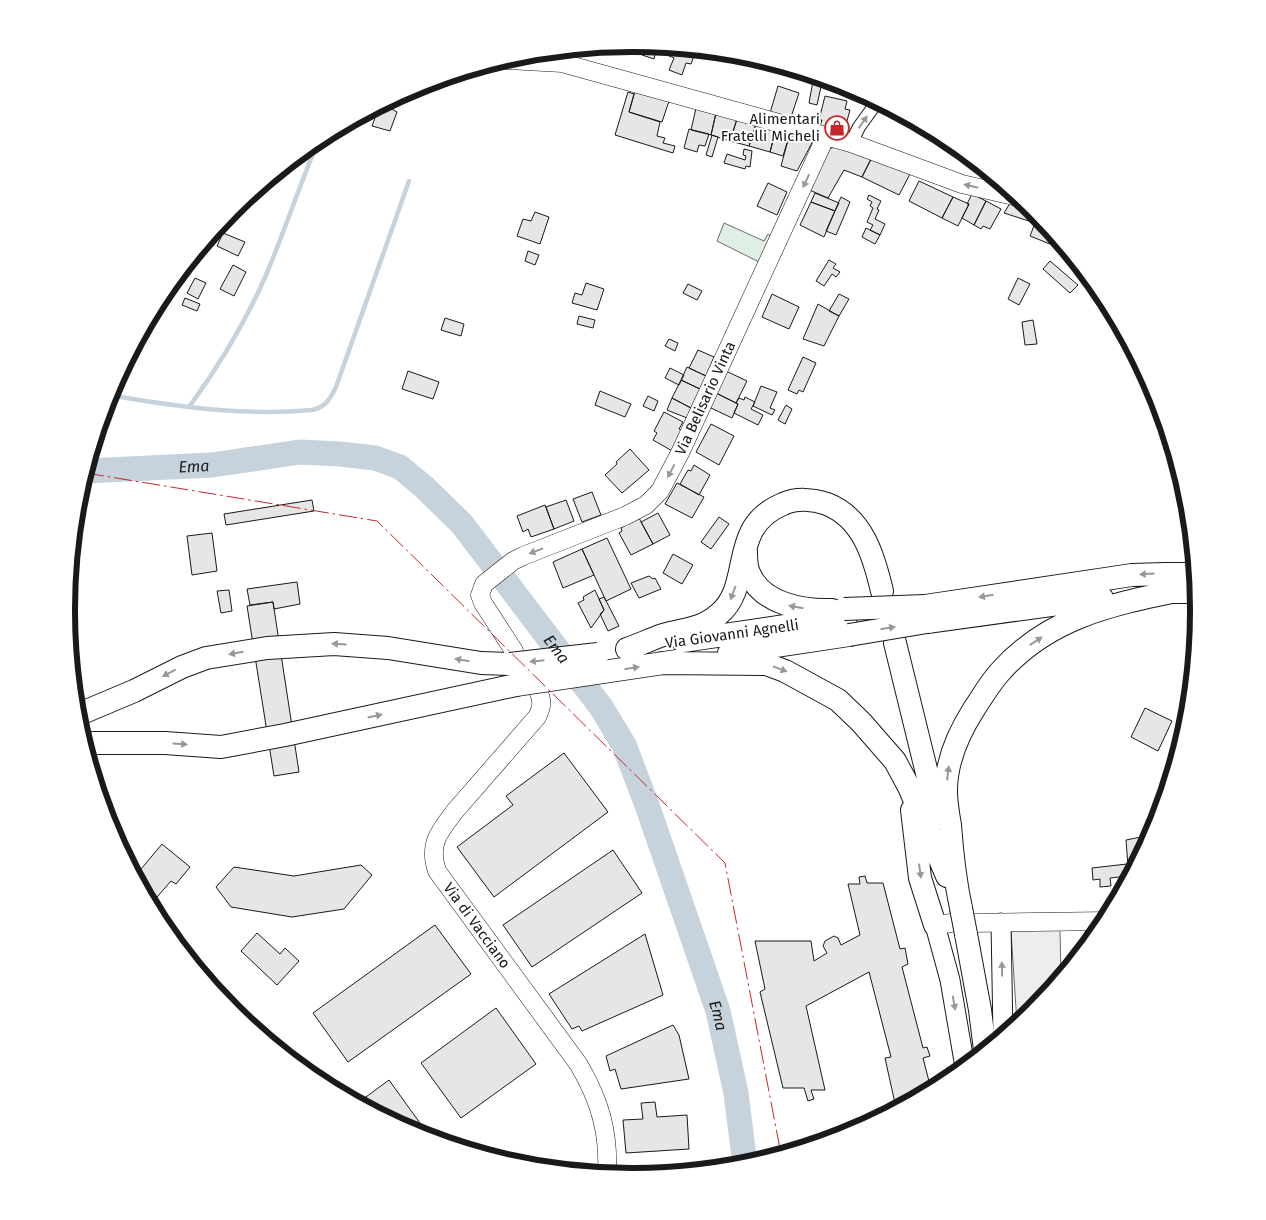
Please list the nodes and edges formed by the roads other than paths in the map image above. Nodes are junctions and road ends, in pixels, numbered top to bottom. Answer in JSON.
{"nodes":[{"id":1,"x":533,"y":61,"type":"edge"},
{"id":2,"x":873,"y":107,"type":"edge"},
{"id":3,"x":826,"y":136,"type":"junction"},
{"id":4,"x":851,"y":143,"type":"junction"},
{"id":5,"x":1004,"y":194,"type":"edge"},
{"id":6,"x":745,"y":546,"type":"junction"},
{"id":7,"x":1189,"y":574,"type":"edge"},
{"id":8,"x":882,"y":590,"type":"dead end"},
{"id":9,"x":1187,"y":591,"type":"edge"},
{"id":10,"x":926,"y":614,"type":"junction"},
{"id":11,"x":846,"y":620,"type":"junction"},
{"id":12,"x":895,"y":643,"type":"dead end"},
{"id":13,"x":627,"y":649,"type":"junction"},
{"id":14,"x":512,"y":657,"type":"junction"},
{"id":15,"x":600,"y":663,"type":"junction"},
{"id":16,"x":662,"y":663,"type":"junction"},
{"id":17,"x":134,"y":691,"type":"junction"},
{"id":18,"x":538,"y":691,"type":"dead end"},
{"id":19,"x":83,"y":702,"type":"edge"},
{"id":20,"x":85,"y":712,"type":"edge"},
{"id":21,"x":91,"y":743,"type":"edge"},
{"id":22,"x":118,"y":743,"type":"junction"},
{"id":23,"x":93,"y":749,"type":"edge"},
{"id":24,"x":909,"y":787,"type":"junction"},
{"id":25,"x":954,"y":874,"type":"junction"},
{"id":26,"x":1096,"y":921,"type":"edge"},
{"id":27,"x":957,"y":923,"type":"junction"},
{"id":28,"x":1001,"y":923,"type":"junction"},
{"id":29,"x":1003,"y":1027,"type":"edge"},
{"id":30,"x":984,"y":1042,"type":"edge"},
{"id":31,"x":964,"y":1058,"type":"edge"},
{"id":32,"x":607,"y":1167,"type":"edge"}],
"edges":[{"from":1,"to":3,"type":"street"},
{"from":4,"to":2,"type":"street","one_way":true},
{"from":3,"to":4,"type":"street"},
{"from":3,"to":14,"type":"street","name":"Via Belisario Vinta","one_way":true},
{"from":5,"to":4,"type":"street","one_way":true},
{"from":6,"to":8,"type":"highway"},
{"from":11,"to":6,"type":"highway","one_way":true},
{"from":6,"to":13,"type":"highway","one_way":true},
{"from":7,"to":10,"type":"highway","one_way":true},
{"from":9,"to":10,"type":"highway"},
{"from":25,"to":9,"type":"highway","one_way":true},
{"from":10,"to":11,"type":"highway","bridge":true},
{"from":11,"to":13,"type":"highway","name":"Via Giovanni Agnelli"},
{"from":11,"to":16,"type":"highway","name":"Via Giovanni Agnelli"},
{"from":12,"to":25,"type":"highway"},
{"from":13,"to":15,"type":"highway","name":"Via Giovanni Agnelli"},
{"from":15,"to":14,"type":"highway","name":"Via Giovanni Agnelli","one_way":true,"bridge":true},
{"from":14,"to":17,"type":"highway","name":"Via Giovanni Agnelli","one_way":true},
{"from":15,"to":16,"type":"highway","name":"Via Giovanni Agnelli","one_way":true},
{"from":22,"to":15,"type":"highway","name":"Via Giovanni Agnelli","one_way":true,"bridge":true},
{"from":16,"to":24,"type":"highway","one_way":true},
{"from":17,"to":19,"type":"highway"},
{"from":17,"to":20,"type":"highway"},
{"from":18,"to":32,"type":"street","name":"Via di Vacciano"},
{"from":21,"to":22,"type":"highway"},
{"from":22,"to":23,"type":"highway"},
{"from":24,"to":27,"type":"highway"},
{"from":24,"to":27,"type":"highway","one_way":true},
{"from":25,"to":27,"type":"highway"},
{"from":26,"to":28,"type":"street"},
{"from":27,"to":28,"type":"street"},
{"from":27,"to":30,"type":"highway"},
{"from":27,"to":31,"type":"main road","one_way":true},
{"from":29,"to":28,"type":"main road","one_way":true}]}
